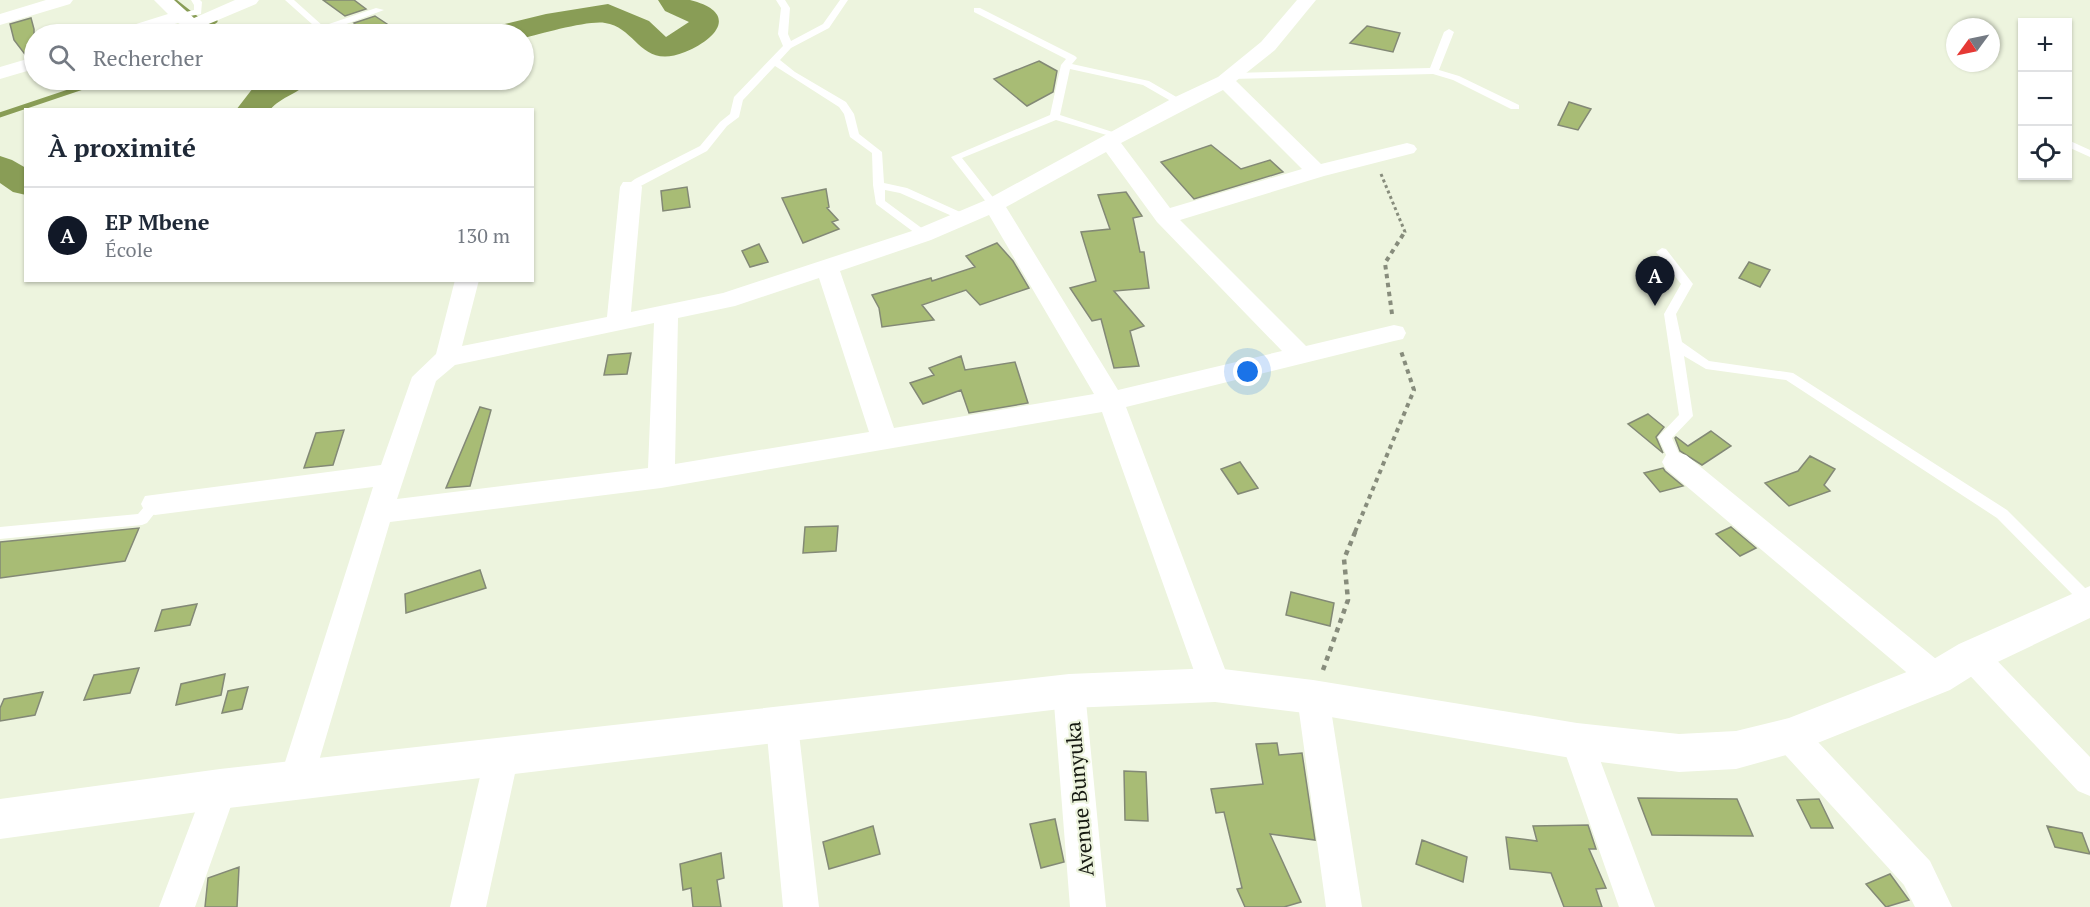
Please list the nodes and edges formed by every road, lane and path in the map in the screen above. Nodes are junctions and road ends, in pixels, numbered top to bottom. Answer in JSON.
{"nodes":[{"id":1,"x":64,"y":0,"type":"edge"},
{"id":2,"x":163,"y":0,"type":"edge"},
{"id":3,"x":195,"y":0,"type":"edge"},
{"id":4,"x":250,"y":0,"type":"edge"},
{"id":5,"x":289,"y":0,"type":"edge"},
{"id":6,"x":780,"y":0,"type":"edge"},
{"id":7,"x":843,"y":0,"type":"edge"},
{"id":8,"x":1307,"y":0,"type":"edge"},
{"id":9,"x":379,"y":10,"type":"dead end"},
{"id":10,"x":977,"y":10,"type":"dead end"},
{"id":11,"x":189,"y":14,"type":"junction"},
{"id":12,"x":0,"y":20,"type":"edge"},
{"id":13,"x":156,"y":24,"type":"edge"},
{"id":14,"x":191,"y":24,"type":"edge"},
{"id":15,"x":198,"y":24,"type":"edge"},
{"id":16,"x":315,"y":24,"type":"edge"},
{"id":17,"x":339,"y":24,"type":"edge"},
{"id":18,"x":1449,"y":32,"type":"dead end"},
{"id":19,"x":788,"y":46,"type":"junction"},
{"id":20,"x":775,"y":60,"type":"junction"},
{"id":21,"x":1066,"y":65,"type":"junction"},
{"id":22,"x":24,"y":66,"type":"edge"},
{"id":23,"x":1434,"y":71,"type":"junction"},
{"id":24,"x":0,"y":73,"type":"edge"},
{"id":25,"x":1228,"y":78,"type":"junction"},
{"id":26,"x":1180,"y":102,"type":"junction"},
{"id":27,"x":1515,"y":107,"type":"dead end"},
{"id":28,"x":1055,"y":117,"type":"junction"},
{"id":29,"x":1114,"y":139,"type":"junction"},
{"id":30,"x":2072,"y":145,"type":"edge"},
{"id":31,"x":1407,"y":149,"type":"dead end"},
{"id":32,"x":2090,"y":154,"type":"edge"},
{"id":33,"x":1374,"y":157,"type":"junction"},
{"id":34,"x":1317,"y":171,"type":"junction"},
{"id":35,"x":878,"y":185,"type":"junction"},
{"id":36,"x":631,"y":187,"type":"joint"},
{"id":37,"x":994,"y":205,"type":"junction"},
{"id":38,"x":1165,"y":217,"type":"junction"},
{"id":39,"x":965,"y":218,"type":"junction"},
{"id":40,"x":923,"y":235,"type":"junction"},
{"id":41,"x":1662,"y":252,"type":"dead end"},
{"id":42,"x":827,"y":267,"type":"junction"},
{"id":43,"x":466,"y":282,"type":"edge"},
{"id":44,"x":666,"y":314,"type":"junction"},
{"id":45,"x":618,"y":324,"type":"junction"},
{"id":46,"x":1395,"y":333,"type":"junction"},
{"id":47,"x":1676,"y":344,"type":"junction"},
{"id":48,"x":1299,"y":354,"type":"junction"},
{"id":49,"x":447,"y":358,"type":"junction"},
{"id":50,"x":1112,"y":401,"type":"junction"},
{"id":51,"x":885,"y":439,"type":"junction"},
{"id":52,"x":1676,"y":462,"type":"joint"},
{"id":53,"x":391,"y":474,"type":"junction"},
{"id":54,"x":661,"y":477,"type":"junction"},
{"id":55,"x":155,"y":504,"type":"joint"},
{"id":56,"x":379,"y":512,"type":"junction"},
{"id":57,"x":0,"y":533,"type":"edge"},
{"id":58,"x":2089,"y":601,"type":"edge"},
{"id":59,"x":1972,"y":656,"type":"junction"},
{"id":60,"x":1936,"y":678,"type":"junction"},
{"id":61,"x":1215,"y":685,"type":"junction"},
{"id":62,"x":1069,"y":690,"type":"junction"},
{"id":63,"x":1313,"y":697,"type":"junction"},
{"id":64,"x":782,"y":725,"type":"junction"},
{"id":65,"x":1790,"y":736,"type":"junction"},
{"id":66,"x":1577,"y":741,"type":"junction"},
{"id":67,"x":502,"y":755,"type":"junction"},
{"id":68,"x":2090,"y":780,"type":"edge"},
{"id":69,"x":296,"y":781,"type":"junction"},
{"id":70,"x":220,"y":789,"type":"junction"},
{"id":71,"x":0,"y":819,"type":"edge"},
{"id":72,"x":177,"y":907,"type":"edge"},
{"id":73,"x":468,"y":907,"type":"edge"},
{"id":74,"x":801,"y":907,"type":"edge"},
{"id":75,"x":1088,"y":907,"type":"edge"},
{"id":76,"x":1344,"y":907,"type":"edge"},
{"id":77,"x":1637,"y":907,"type":"edge"},
{"id":78,"x":1934,"y":907,"type":"edge"}],
"edges":[{"from":1,"to":12,"type":"street"},
{"from":2,"to":11,"type":"street"},
{"from":3,"to":11,"type":"lane"},
{"from":4,"to":15,"type":"street"},
{"from":5,"to":16,"type":"lane"},
{"from":6,"to":19,"type":"lane"},
{"from":7,"to":19,"type":"lane"},
{"from":8,"to":25,"type":"street"},
{"from":9,"to":17,"type":"lane"},
{"from":10,"to":21,"type":"lane"},
{"from":11,"to":13,"type":"street"},
{"from":11,"to":14,"type":"street"},
{"from":18,"to":23,"type":"lane"},
{"from":19,"to":20,"type":"lane"},
{"from":20,"to":35,"type":"lane"},
{"from":20,"to":36,"type":"lane"},
{"from":21,"to":26,"type":"lane"},
{"from":21,"to":28,"type":"lane"},
{"from":22,"to":24,"type":"street"},
{"from":23,"to":25,"type":"lane"},
{"from":23,"to":27,"type":"lane"},
{"from":25,"to":26,"type":"street"},
{"from":25,"to":34,"type":"street"},
{"from":26,"to":29,"type":"street"},
{"from":28,"to":29,"type":"lane"},
{"from":28,"to":37,"type":"lane"},
{"from":29,"to":37,"type":"street"},
{"from":29,"to":38,"type":"street"},
{"from":30,"to":32,"type":"lane"},
{"from":31,"to":33,"type":"street"},
{"from":33,"to":34,"type":"street"},
{"from":33,"to":46,"type":"path"},
{"from":34,"to":38,"type":"street"},
{"from":35,"to":39,"type":"lane"},
{"from":35,"to":40,"type":"lane"},
{"from":36,"to":45,"type":"street"},
{"from":37,"to":39,"type":"street"},
{"from":37,"to":50,"type":"street"},
{"from":38,"to":48,"type":"street"},
{"from":39,"to":40,"type":"street"},
{"from":40,"to":42,"type":"street"},
{"from":41,"to":47,"type":"lane"},
{"from":42,"to":44,"type":"street"},
{"from":42,"to":51,"type":"street"},
{"from":43,"to":49,"type":"street"},
{"from":44,"to":45,"type":"street"},
{"from":44,"to":54,"type":"street"},
{"from":45,"to":49,"type":"street"},
{"from":46,"to":48,"type":"street"},
{"from":46,"to":63,"type":"path"},
{"from":47,"to":52,"type":"lane"},
{"from":47,"to":58,"type":"lane"},
{"from":48,"to":50,"type":"street"},
{"from":49,"to":53,"type":"street"},
{"from":50,"to":51,"type":"street"},
{"from":50,"to":61,"type":"street"},
{"from":51,"to":54,"type":"street"},
{"from":52,"to":60,"type":"street"},
{"from":53,"to":55,"type":"street"},
{"from":53,"to":56,"type":"street"},
{"from":54,"to":56,"type":"street"},
{"from":55,"to":57,"type":"lane"},
{"from":56,"to":69,"type":"street"},
{"from":58,"to":59,"type":"highway"},
{"from":59,"to":60,"type":"highway"},
{"from":59,"to":68,"type":"street"},
{"from":60,"to":65,"type":"highway"},
{"from":61,"to":62,"type":"highway"},
{"from":61,"to":63,"type":"highway"},
{"from":62,"to":64,"type":"highway"},
{"from":62,"to":75,"type":"street","name":"Avenue Bunyuka"},
{"from":63,"to":66,"type":"highway"},
{"from":63,"to":76,"type":"street"},
{"from":64,"to":67,"type":"highway"},
{"from":64,"to":74,"type":"street"},
{"from":65,"to":66,"type":"highway"},
{"from":65,"to":78,"type":"street"},
{"from":66,"to":77,"type":"street"},
{"from":67,"to":69,"type":"highway"},
{"from":67,"to":73,"type":"street"},
{"from":69,"to":70,"type":"highway"},
{"from":70,"to":71,"type":"highway"},
{"from":70,"to":72,"type":"street"}]}
